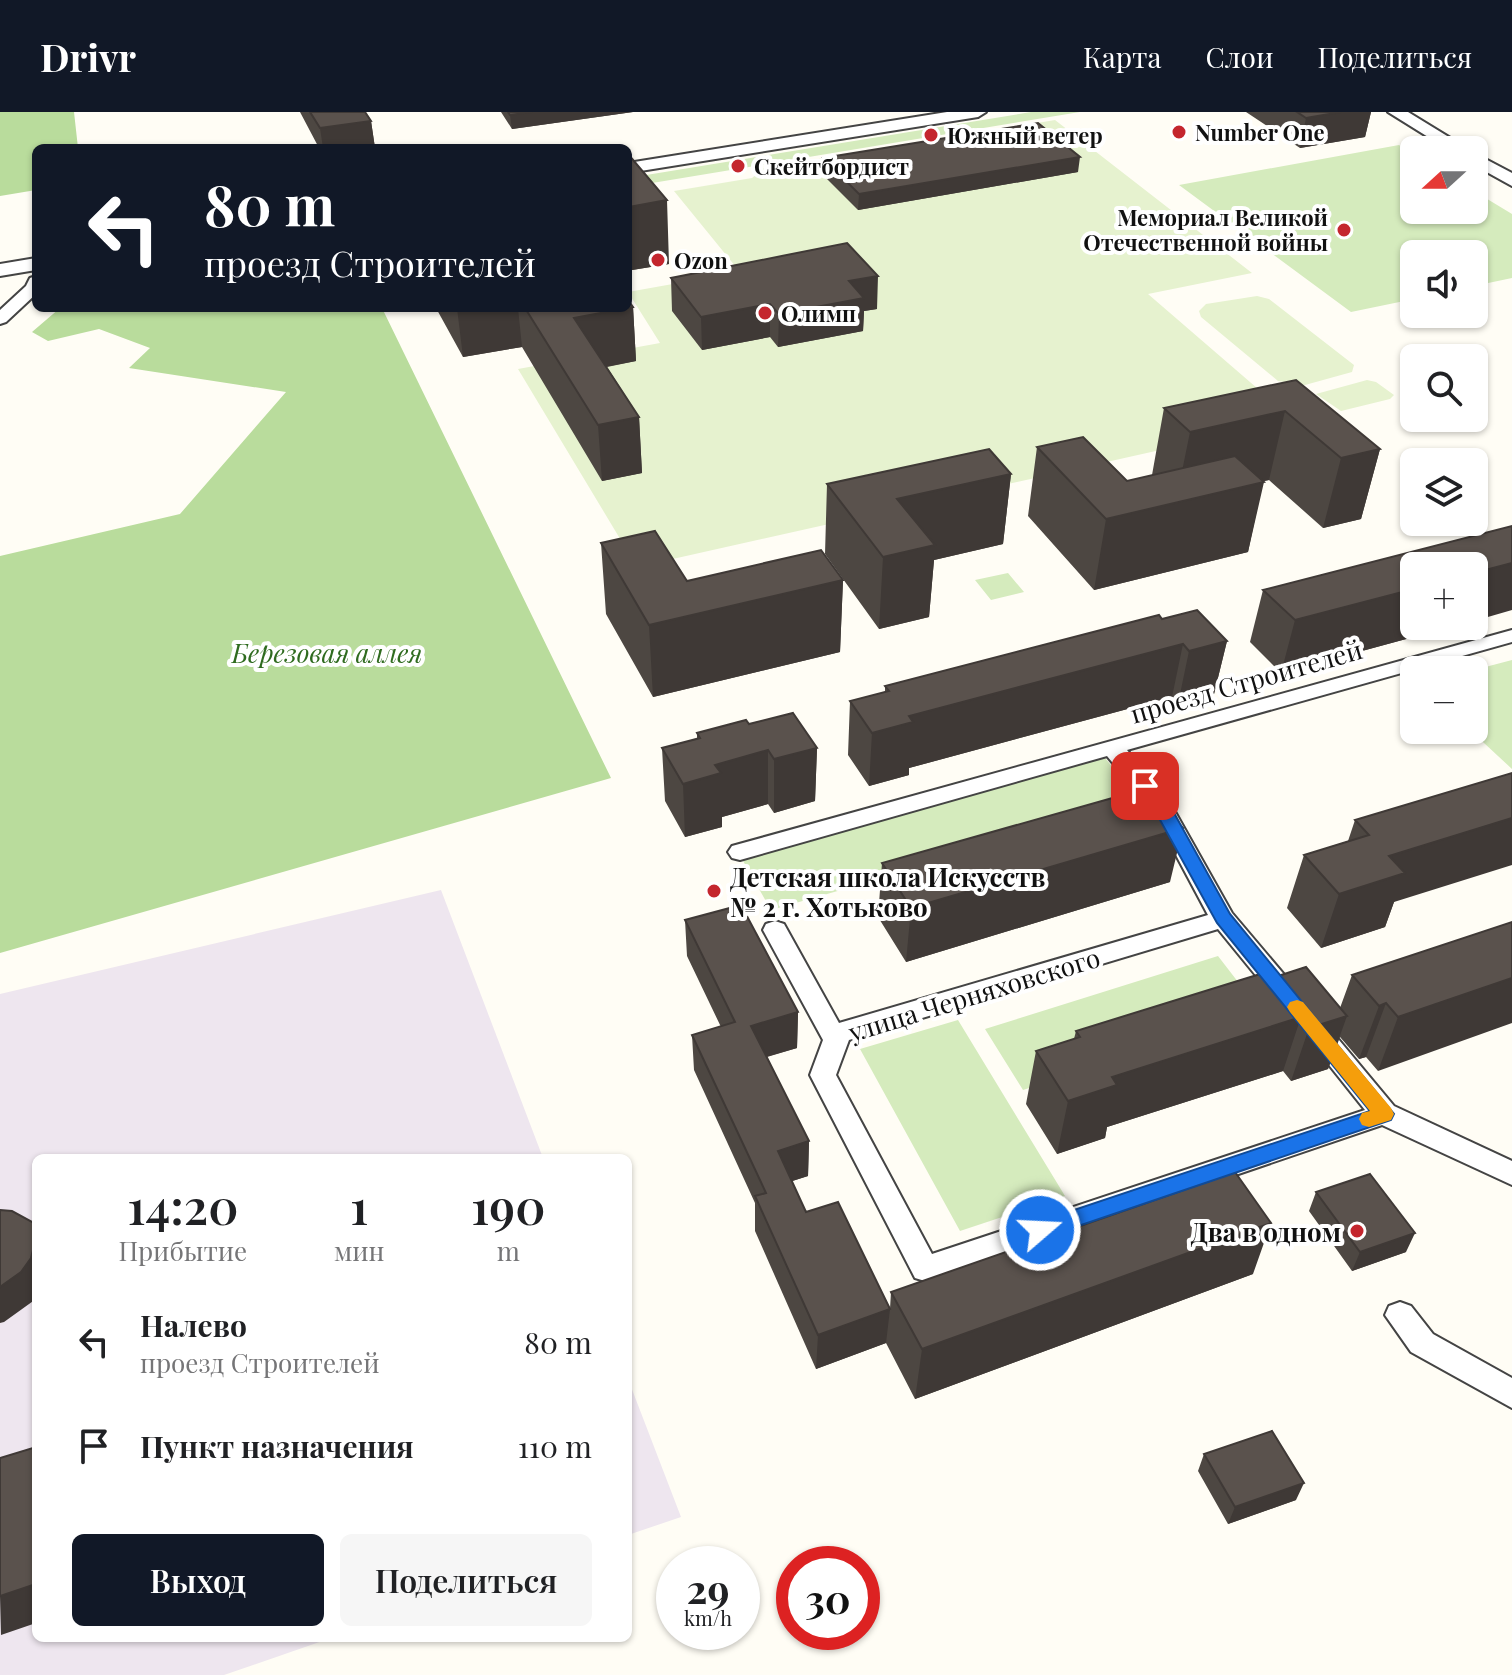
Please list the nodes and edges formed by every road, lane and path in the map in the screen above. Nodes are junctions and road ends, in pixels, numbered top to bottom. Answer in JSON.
{"nodes":[{"id":1,"x":978,"y":112,"type":"edge"},
{"id":2,"x":1396,"y":112,"type":"edge"},
{"id":3,"x":1437,"y":136,"type":"edge"},
{"id":4,"x":1488,"y":166,"type":"edge"},
{"id":5,"x":632,"y":167,"type":"edge"},
{"id":6,"x":1512,"y":181,"type":"edge"},
{"id":7,"x":0,"y":270,"type":"edge"},
{"id":8,"x":32,"y":270,"type":"edge"},
{"id":9,"x":32,"y":289,"type":"edge"},
{"id":10,"x":0,"y":319,"type":"edge"},
{"id":11,"x":1512,"y":636,"type":"edge"},
{"id":12,"x":1112,"y":747,"type":"junction"},
{"id":13,"x":740,"y":852,"type":"dead end"},
{"id":14,"x":1223,"y":919,"type":"junction"},
{"id":15,"x":775,"y":930,"type":"dead end"},
{"id":16,"x":838,"y":1033,"type":"junction"},
{"id":17,"x":1384,"y":1114,"type":"junction"},
{"id":18,"x":1512,"y":1174,"type":"edge"},
{"id":19,"x":1400,"y":1315,"type":"dead end"},
{"id":20,"x":1512,"y":1394,"type":"edge"}],
"edges":[{"from":1,"to":5,"type":"street"},
{"from":2,"to":3,"type":"street"},
{"from":4,"to":6,"type":"street"},
{"from":7,"to":8,"type":"street"},
{"from":9,"to":10,"type":"street"},
{"from":11,"to":12,"type":"street","name":"проезд Строителей"},
{"from":12,"to":13,"type":"street"},
{"from":12,"to":14,"type":"street","name":"проезд Строителей"},
{"from":14,"to":16,"type":"street","name":"улица Черняховского"},
{"from":14,"to":17,"type":"street","name":"проезд Строителей"},
{"from":15,"to":16,"type":"street"},
{"from":16,"to":17,"type":"street","name":"улица Черняховского"},
{"from":17,"to":18,"type":"street"},
{"from":19,"to":20,"type":"street"}]}
